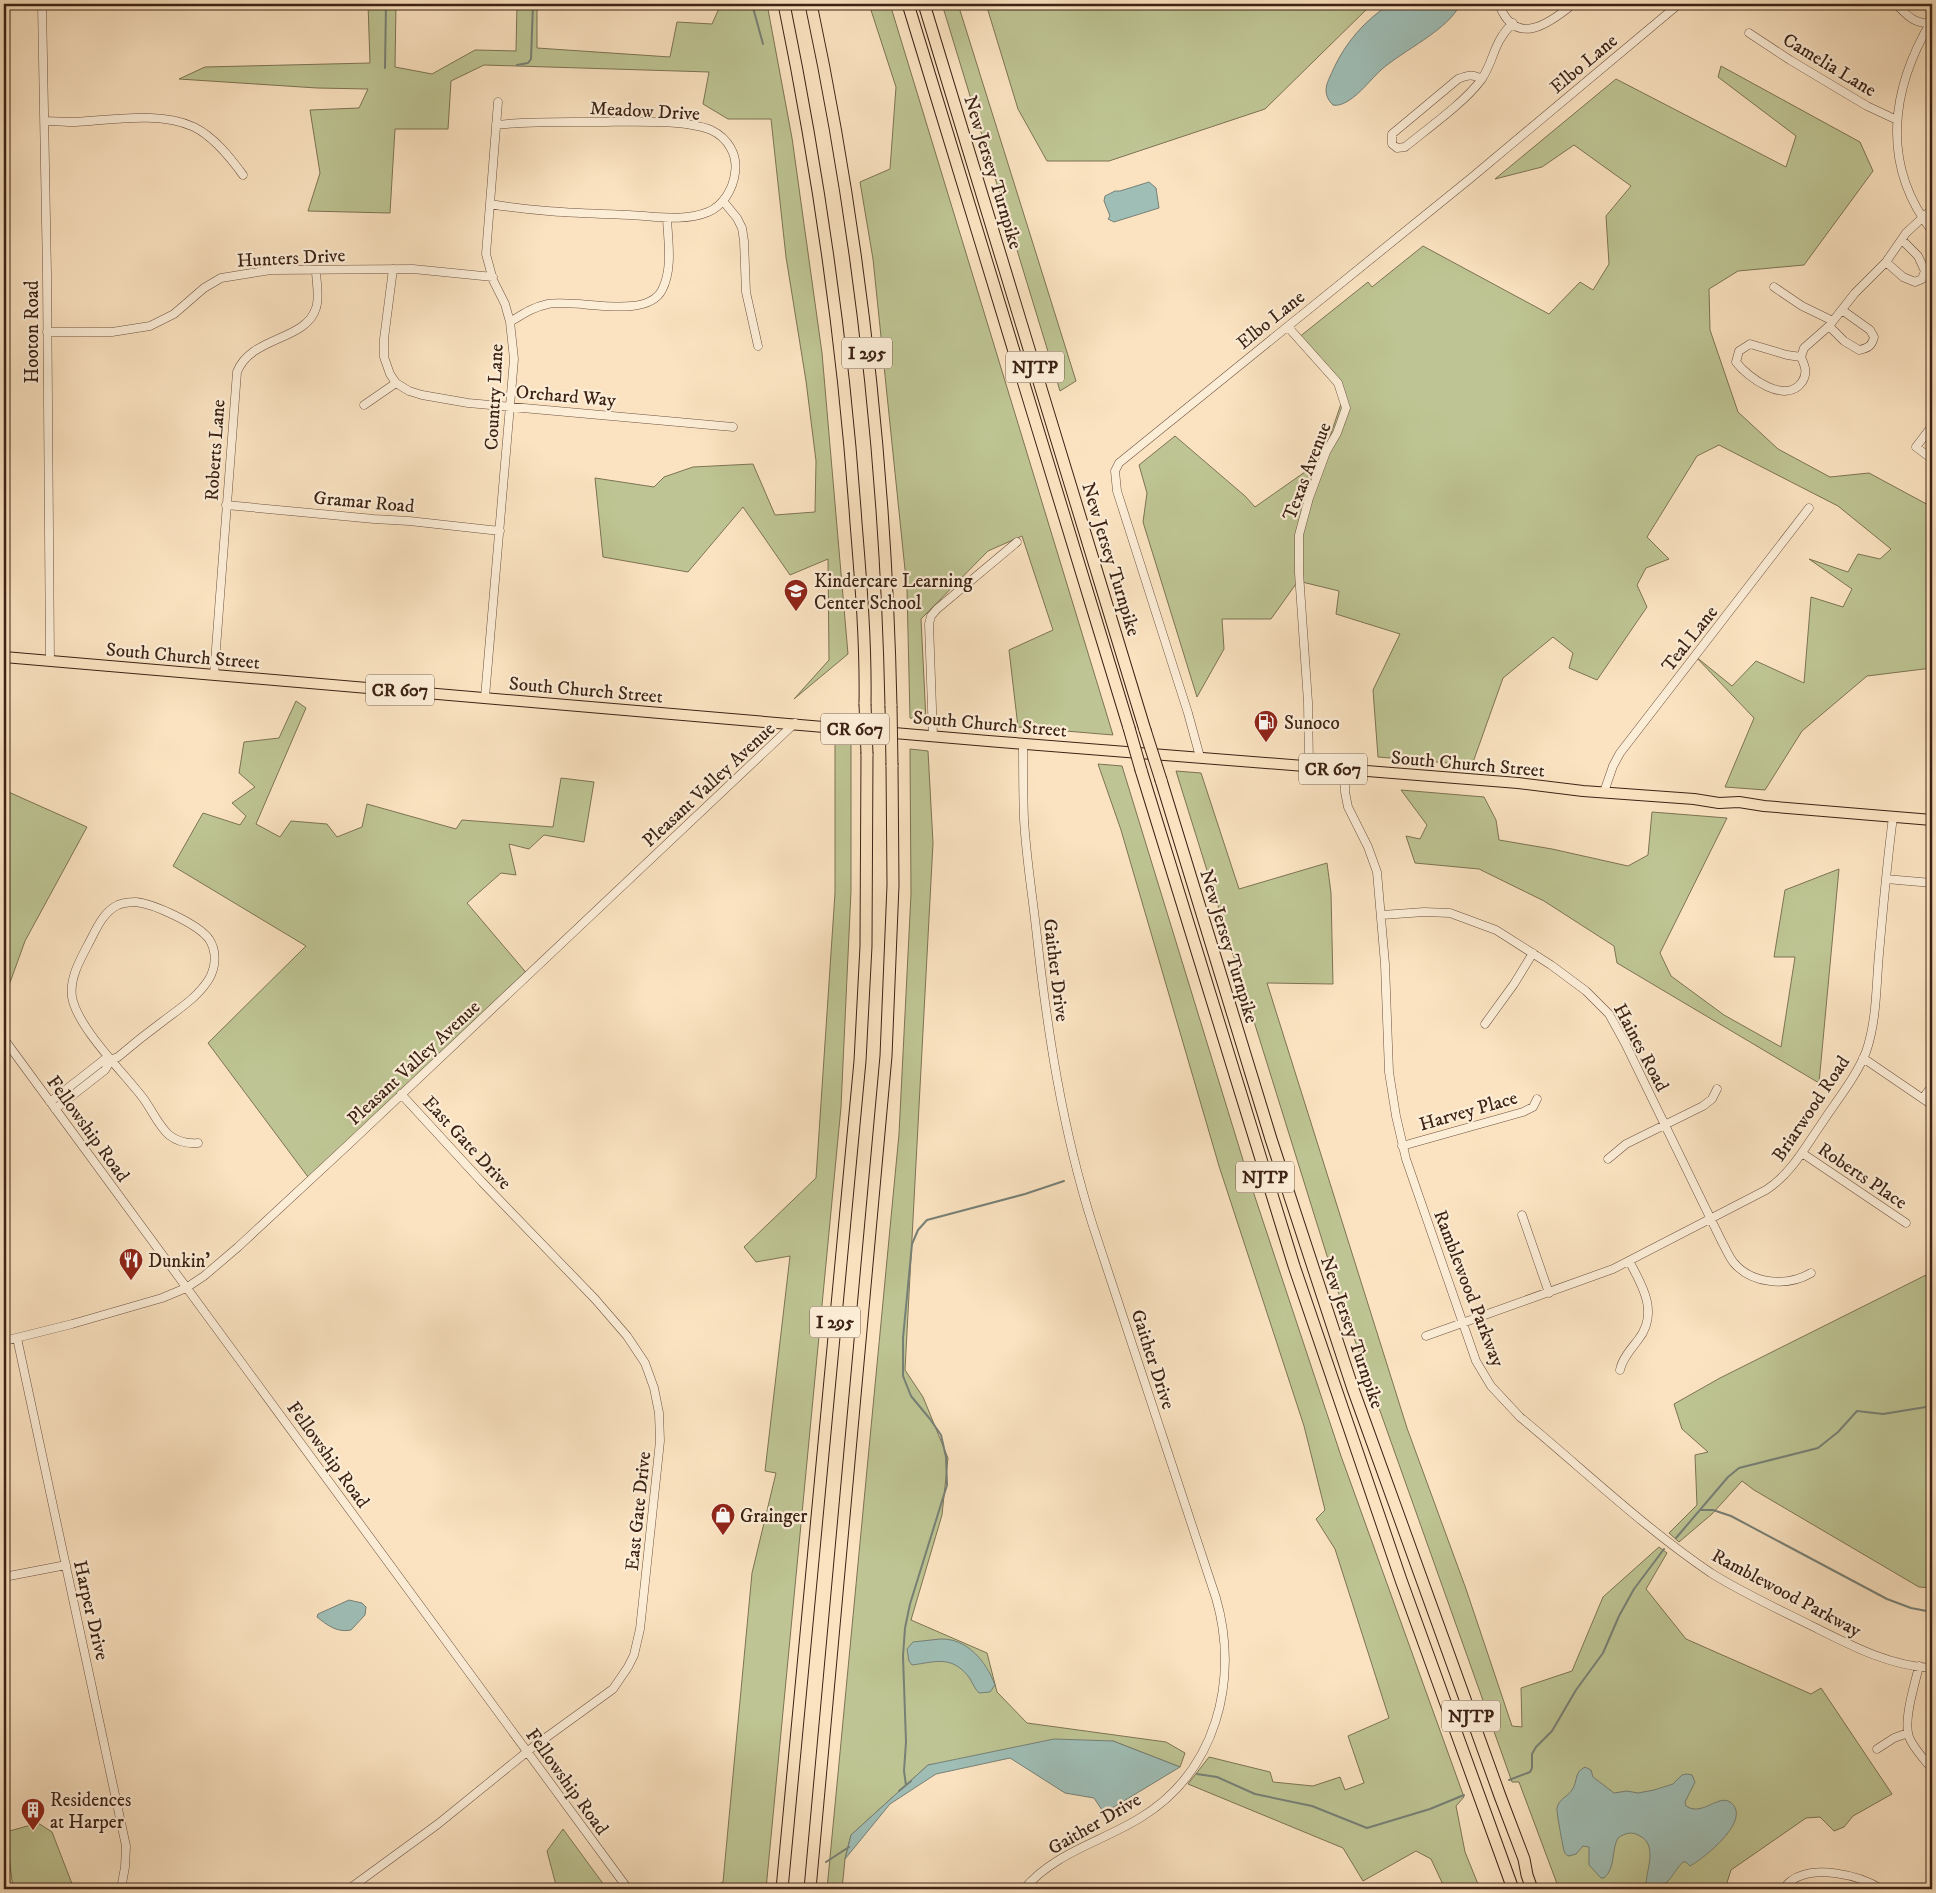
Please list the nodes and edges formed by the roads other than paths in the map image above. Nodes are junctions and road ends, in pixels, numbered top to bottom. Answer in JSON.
{"nodes":[{"id":1,"x":42,"y":4,"type":"edge"},
{"id":2,"x":784,"y":4,"type":"edge"},
{"id":3,"x":811,"y":4,"type":"edge"},
{"id":4,"x":908,"y":4,"type":"edge"},
{"id":5,"x":924,"y":4,"type":"edge"},
{"id":6,"x":1499,"y":4,"type":"edge"},
{"id":7,"x":1573,"y":4,"type":"edge"},
{"id":8,"x":1680,"y":4,"type":"edge"},
{"id":9,"x":1896,"y":4,"type":"edge"},
{"id":10,"x":1931,"y":22,"type":"edge"},
{"id":11,"x":1514,"y":24,"type":"junction"},
{"id":12,"x":1749,"y":33,"type":"dead end"},
{"id":13,"x":1482,"y":79,"type":"junction"},
{"id":14,"x":498,"y":102,"type":"dead end"},
{"id":15,"x":1897,"y":120,"type":"junction"},
{"id":16,"x":44,"y":121,"type":"junction"},
{"id":17,"x":496,"y":125,"type":"junction"},
{"id":18,"x":243,"y":175,"type":"dead end"},
{"id":19,"x":723,"y":201,"type":"junction"},
{"id":20,"x":490,"y":204,"type":"junction"},
{"id":21,"x":1932,"y":209,"type":"edge"},
{"id":22,"x":667,"y":218,"type":"junction"},
{"id":23,"x":1923,"y":218,"type":"junction"},
{"id":24,"x":1932,"y":231,"type":"edge"},
{"id":25,"x":1902,"y":240,"type":"junction"},
{"id":26,"x":1886,"y":262,"type":"junction"},
{"id":27,"x":393,"y":269,"type":"junction"},
{"id":28,"x":316,"y":270,"type":"junction"},
{"id":29,"x":492,"y":277,"type":"junction"},
{"id":30,"x":1774,"y":286,"type":"dead end"},
{"id":31,"x":1842,"y":310,"type":"junction"},
{"id":32,"x":510,"y":322,"type":"junction"},
{"id":33,"x":1831,"y":323,"type":"junction"},
{"id":34,"x":1288,"y":327,"type":"junction"},
{"id":35,"x":47,"y":332,"type":"junction"},
{"id":36,"x":758,"y":346,"type":"dead end"},
{"id":37,"x":1801,"y":357,"type":"junction"},
{"id":38,"x":396,"y":383,"type":"junction"},
{"id":39,"x":364,"y":405,"type":"dead end"},
{"id":40,"x":510,"y":407,"type":"junction"},
{"id":41,"x":1932,"y":426,"type":"edge"},
{"id":42,"x":733,"y":427,"type":"dead end"},
{"id":43,"x":1932,"y":460,"type":"edge"},
{"id":44,"x":226,"y":505,"type":"junction"},
{"id":45,"x":1809,"y":508,"type":"dead end"},
{"id":46,"x":500,"y":531,"type":"junction"},
{"id":47,"x":1017,"y":542,"type":"dead end"},
{"id":48,"x":4,"y":658,"type":"edge"},
{"id":49,"x":50,"y":661,"type":"junction"},
{"id":50,"x":214,"y":675,"type":"junction"},
{"id":51,"x":485,"y":697,"type":"junction"},
{"id":52,"x":795,"y":724,"type":"junction"},
{"id":53,"x":932,"y":736,"type":"junction"},
{"id":54,"x":1023,"y":743,"type":"junction"},
{"id":55,"x":1200,"y":757,"type":"junction"},
{"id":56,"x":1309,"y":767,"type":"junction"},
{"id":57,"x":1345,"y":770,"type":"junction"},
{"id":58,"x":1604,"y":792,"type":"junction"},
{"id":59,"x":1893,"y":817,"type":"junction"},
{"id":60,"x":1932,"y":820,"type":"edge"},
{"id":61,"x":1886,"y":880,"type":"junction"},
{"id":62,"x":1932,"y":883,"type":"edge"},
{"id":63,"x":1382,"y":915,"type":"junction"},
{"id":64,"x":1533,"y":953,"type":"junction"},
{"id":65,"x":1485,"y":1024,"type":"dead end"},
{"id":66,"x":4,"y":1039,"type":"edge"},
{"id":67,"x":1863,"y":1058,"type":"junction"},
{"id":68,"x":111,"y":1060,"type":"junction"},
{"id":69,"x":1932,"y":1086,"type":"edge"},
{"id":70,"x":1717,"y":1089,"type":"dead end"},
{"id":71,"x":401,"y":1094,"type":"junction"},
{"id":72,"x":1923,"y":1098,"type":"junction"},
{"id":73,"x":1537,"y":1099,"type":"dead end"},
{"id":74,"x":52,"y":1105,"type":"junction"},
{"id":75,"x":1932,"y":1105,"type":"edge"},
{"id":76,"x":1665,"y":1125,"type":"junction"},
{"id":77,"x":198,"y":1143,"type":"dead end"},
{"id":78,"x":1402,"y":1146,"type":"junction"},
{"id":79,"x":1802,"y":1153,"type":"junction"},
{"id":80,"x":1608,"y":1159,"type":"dead end"},
{"id":81,"x":1522,"y":1215,"type":"dead end"},
{"id":82,"x":1711,"y":1219,"type":"junction"},
{"id":83,"x":1906,"y":1223,"type":"dead end"},
{"id":84,"x":1629,"y":1261,"type":"junction"},
{"id":85,"x":1811,"y":1273,"type":"dead end"},
{"id":86,"x":186,"y":1288,"type":"junction"},
{"id":87,"x":1549,"y":1293,"type":"junction"},
{"id":88,"x":1462,"y":1323,"type":"junction"},
{"id":89,"x":1426,"y":1336,"type":"dead end"},
{"id":90,"x":17,"y":1338,"type":"junction"},
{"id":91,"x":4,"y":1341,"type":"edge"},
{"id":92,"x":1620,"y":1370,"type":"dead end"},
{"id":93,"x":66,"y":1565,"type":"junction"},
{"id":94,"x":4,"y":1577,"type":"edge"},
{"id":95,"x":1918,"y":1666,"type":"junction"},
{"id":96,"x":1932,"y":1668,"type":"edge"},
{"id":97,"x":1908,"y":1733,"type":"junction"},
{"id":98,"x":1877,"y":1749,"type":"dead end"},
{"id":99,"x":527,"y":1752,"type":"junction"},
{"id":100,"x":1932,"y":1770,"type":"edge"},
{"id":101,"x":1524,"y":1859,"type":"junction"},
{"id":102,"x":121,"y":1889,"type":"edge"},
{"id":103,"x":349,"y":1889,"type":"edge"},
{"id":104,"x":628,"y":1889,"type":"edge"},
{"id":105,"x":782,"y":1889,"type":"edge"},
{"id":106,"x":810,"y":1889,"type":"edge"},
{"id":107,"x":1024,"y":1889,"type":"edge"},
{"id":108,"x":1513,"y":1889,"type":"edge"},
{"id":109,"x":1532,"y":1889,"type":"edge"},
{"id":110,"x":1538,"y":1889,"type":"edge"},
{"id":111,"x":1782,"y":1889,"type":"edge"},
{"id":112,"x":1881,"y":1889,"type":"edge"}],
"edges":[{"from":1,"to":16,"type":"street","name":"Hooton Road"},
{"from":2,"to":105,"type":"highway","number":"I 295","bridge":true},
{"from":3,"to":106,"type":"highway","number":"I 295","bridge":true},
{"from":4,"to":108,"type":"highway","name":"New Jersey Turnpike","number":"NJTP","bridge":true},
{"from":5,"to":101,"type":"highway","name":"New Jersey Turnpike","number":"NJTP","bridge":true},
{"from":6,"to":11,"type":"street"},
{"from":7,"to":11,"type":"street"},
{"from":8,"to":34,"type":"street","name":"Elbo Lane"},
{"from":9,"to":10,"type":"street"},
{"from":10,"to":15,"type":"street"},
{"from":11,"to":13,"type":"street"},
{"from":12,"to":15,"type":"street","name":"Camelia Lane"},
{"from":13,"to":13,"type":"street"},
{"from":14,"to":17,"type":"street","name":"Country Lane"},
{"from":15,"to":23,"type":"street"},
{"from":16,"to":18,"type":"street"},
{"from":16,"to":35,"type":"street","name":"Hooton Road"},
{"from":17,"to":19,"type":"street","name":"Meadow Drive"},
{"from":17,"to":20,"type":"street","name":"Country Lane"},
{"from":19,"to":22,"type":"street"},
{"from":19,"to":36,"type":"street"},
{"from":20,"to":22,"type":"street"},
{"from":20,"to":29,"type":"street","name":"Country Lane"},
{"from":21,"to":23,"type":"street"},
{"from":22,"to":32,"type":"street"},
{"from":23,"to":24,"type":"street"},
{"from":23,"to":25,"type":"street"},
{"from":25,"to":26,"type":"street"},
{"from":25,"to":26,"type":"street"},
{"from":26,"to":31,"type":"street"},
{"from":27,"to":28,"type":"street","name":"Hunters Drive"},
{"from":27,"to":29,"type":"street","name":"Hunters Drive"},
{"from":27,"to":38,"type":"street"},
{"from":28,"to":35,"type":"street","name":"Hunters Drive"},
{"from":28,"to":44,"type":"street","name":"Roberts Lane"},
{"from":29,"to":32,"type":"street","name":"Country Lane"},
{"from":30,"to":33,"type":"street"},
{"from":31,"to":33,"type":"street"},
{"from":31,"to":33,"type":"street"},
{"from":32,"to":40,"type":"street","name":"Country Lane"},
{"from":33,"to":37,"type":"street"},
{"from":34,"to":55,"type":"street","name":"Elbo Lane"},
{"from":34,"to":56,"type":"street","name":"Texas Avenue"},
{"from":35,"to":49,"type":"street","name":"Hooton Road"},
{"from":37,"to":37,"type":"street"},
{"from":38,"to":39,"type":"street"},
{"from":38,"to":40,"type":"street","name":"Orchard Way"},
{"from":40,"to":42,"type":"street","name":"Orchard Way"},
{"from":40,"to":46,"type":"street","name":"Country Lane"},
{"from":41,"to":43,"type":"street"},
{"from":44,"to":46,"type":"street","name":"Gramar Road"},
{"from":44,"to":50,"type":"street","name":"Roberts Lane"},
{"from":45,"to":58,"type":"street","name":"Teal Lane"},
{"from":46,"to":51,"type":"street","name":"Country Lane"},
{"from":47,"to":53,"type":"street"},
{"from":48,"to":49,"type":"main road","name":"South Church Street","number":"CR 607"},
{"from":49,"to":50,"type":"main road","name":"South Church Street","number":"CR 607"},
{"from":50,"to":51,"type":"main road","name":"South Church Street","number":"CR 607"},
{"from":51,"to":52,"type":"main road","name":"South Church Street","number":"CR 607"},
{"from":52,"to":53,"type":"main road","name":"South Church Street","number":"CR 607"},
{"from":52,"to":71,"type":"street","name":"Pleasant Valley Avenue"},
{"from":53,"to":54,"type":"main road","name":"South Church Street","number":"CR 607"},
{"from":54,"to":55,"type":"main road","name":"South Church Street","number":"CR 607"},
{"from":54,"to":107,"type":"street","name":"Gaither Drive"},
{"from":55,"to":56,"type":"main road","name":"South Church Street","number":"CR 607"},
{"from":56,"to":57,"type":"main road","name":"South Church Street","number":"CR 607"},
{"from":57,"to":58,"type":"main road","name":"South Church Street","number":"CR 607"},
{"from":57,"to":63,"type":"street","name":"Ramblewood Parkway"},
{"from":58,"to":59,"type":"main road","name":"South Church Street","number":"CR 607"},
{"from":59,"to":60,"type":"main road","name":"South Church Street"},
{"from":59,"to":61,"type":"street","name":"Briarwood Road"},
{"from":61,"to":62,"type":"street"},
{"from":61,"to":67,"type":"street","name":"Briarwood Road"},
{"from":63,"to":64,"type":"street","name":"Haines Road"},
{"from":63,"to":78,"type":"street","name":"Ramblewood Parkway"},
{"from":64,"to":65,"type":"street"},
{"from":64,"to":76,"type":"street","name":"Haines Road"},
{"from":66,"to":74,"type":"street","name":"Fellowship Road"},
{"from":67,"to":72,"type":"street"},
{"from":67,"to":79,"type":"street","name":"Briarwood Road"},
{"from":68,"to":68,"type":"street"},
{"from":68,"to":74,"type":"street"},
{"from":68,"to":77,"type":"street"},
{"from":69,"to":72,"type":"street"},
{"from":70,"to":76,"type":"street"},
{"from":71,"to":86,"type":"street","name":"Pleasant Valley Avenue"},
{"from":71,"to":99,"type":"street","name":"East Gate Drive"},
{"from":72,"to":75,"type":"street"},
{"from":73,"to":78,"type":"street","name":"Harvey Place"},
{"from":74,"to":86,"type":"street","name":"Fellowship Road"},
{"from":76,"to":80,"type":"street"},
{"from":76,"to":82,"type":"street","name":"Haines Road"},
{"from":78,"to":88,"type":"street","name":"Ramblewood Parkway"},
{"from":79,"to":82,"type":"street","name":"Briarwood Road"},
{"from":79,"to":83,"type":"street","name":"Roberts Place"},
{"from":81,"to":87,"type":"street"},
{"from":82,"to":84,"type":"street","name":"Briarwood Road"},
{"from":82,"to":85,"type":"street","name":"Haines Road"},
{"from":84,"to":87,"type":"street","name":"Briarwood Road"},
{"from":84,"to":92,"type":"street"},
{"from":86,"to":90,"type":"street","name":"Pleasant Valley Avenue"},
{"from":86,"to":99,"type":"street","name":"Fellowship Road"},
{"from":87,"to":88,"type":"street","name":"Briarwood Road"},
{"from":88,"to":89,"type":"street","name":"Briarwood Road"},
{"from":88,"to":95,"type":"street","name":"Ramblewood Parkway"},
{"from":90,"to":91,"type":"street","name":"Pleasant Valley Avenue"},
{"from":90,"to":93,"type":"street","name":"Harper Drive"},
{"from":93,"to":94,"type":"street"},
{"from":93,"to":102,"type":"street","name":"Harper Drive"},
{"from":95,"to":96,"type":"street","name":"Ramblewood Parkway"},
{"from":95,"to":97,"type":"street"},
{"from":97,"to":98,"type":"street"},
{"from":97,"to":100,"type":"street"},
{"from":99,"to":103,"type":"street","name":"East Gate Drive"},
{"from":99,"to":104,"type":"street","name":"Fellowship Road"},
{"from":101,"to":109,"type":"highway","name":"New Jersey Turnpike","number":"NJTP"},
{"from":101,"to":110,"type":"highway"},
{"from":111,"to":112,"type":"street"}]}
